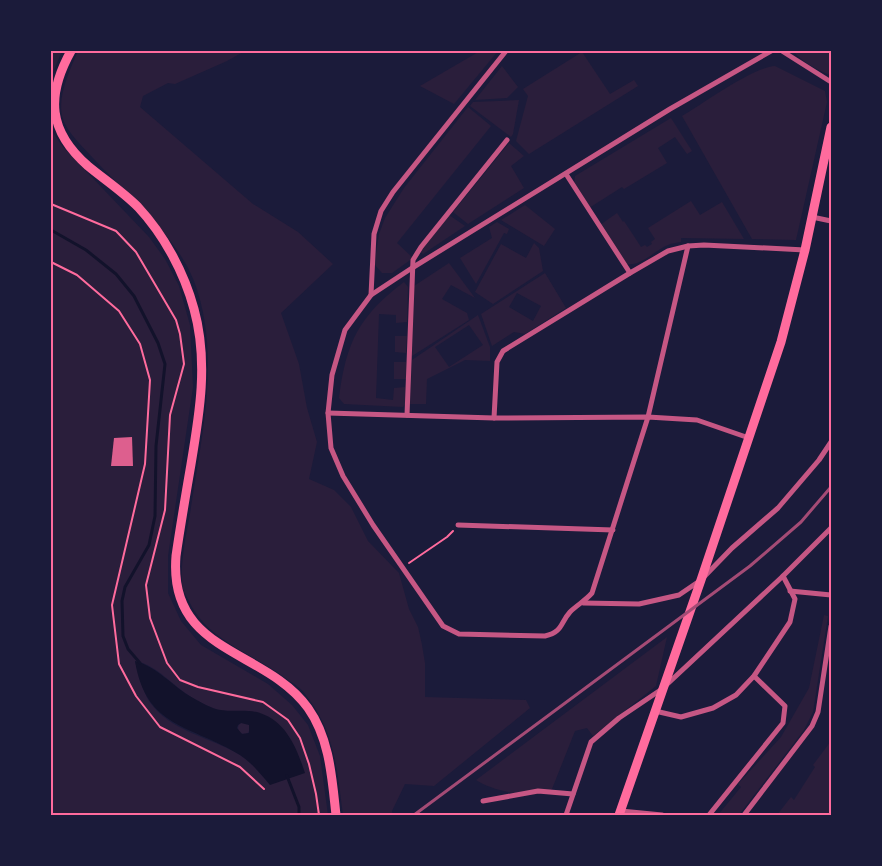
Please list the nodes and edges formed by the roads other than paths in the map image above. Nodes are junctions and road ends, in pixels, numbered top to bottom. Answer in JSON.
{"nodes":[{"id":1,"x":71,"y":51,"type":"edge"},
{"id":2,"x":506,"y":51,"type":"edge"},
{"id":3,"x":770,"y":51,"type":"edge"},
{"id":4,"x":782,"y":51,"type":"edge"},
{"id":5,"x":831,"y":82,"type":"edge"},
{"id":6,"x":831,"y":127,"type":"edge"},
{"id":7,"x":507,"y":140,"type":"dead end"},
{"id":8,"x":566,"y":174,"type":"junction"},
{"id":9,"x":812,"y":217,"type":"junction"},
{"id":10,"x":831,"y":221,"type":"edge"},
{"id":11,"x":688,"y":246,"type":"junction"},
{"id":12,"x":805,"y":250,"type":"junction"},
{"id":13,"x":412,"y":268,"type":"junction"},
{"id":14,"x":630,"y":273,"type":"junction"},
{"id":15,"x":371,"y":295,"type":"junction"},
{"id":16,"x":328,"y":412,"type":"junction"},
{"id":17,"x":408,"y":415,"type":"junction"},
{"id":18,"x":648,"y":417,"type":"junction"},
{"id":19,"x":494,"y":418,"type":"junction"},
{"id":20,"x":749,"y":438,"type":"junction"},
{"id":21,"x":831,"y":442,"type":"edge"},
{"id":22,"x":458,"y":525,"type":"road end"},
{"id":23,"x":831,"y":528,"type":"edge"},
{"id":24,"x":613,"y":530,"type":"junction"},
{"id":25,"x":783,"y":576,"type":"junction"},
{"id":26,"x":701,"y":580,"type":"junction"},
{"id":27,"x":790,"y":591,"type":"junction"},
{"id":28,"x":831,"y":595,"type":"edge"},
{"id":29,"x":583,"y":603,"type":"junction"},
{"id":30,"x":831,"y":626,"type":"edge"},
{"id":31,"x":754,"y":676,"type":"junction"},
{"id":32,"x":662,"y":689,"type":"junction"},
{"id":33,"x":655,"y":711,"type":"junction"},
{"id":34,"x":573,"y":794,"type":"junction"},
{"id":35,"x":483,"y":800,"type":"dead end"},
{"id":36,"x":620,"y":813,"type":"edge"},
{"id":37,"x":336,"y":815,"type":"edge"},
{"id":38,"x":566,"y":815,"type":"edge"},
{"id":39,"x":662,"y":815,"type":"edge"},
{"id":40,"x":709,"y":815,"type":"edge"},
{"id":41,"x":744,"y":815,"type":"edge"}],
"edges":[{"from":1,"to":37,"type":"main road"},
{"from":2,"to":15,"type":"street"},
{"from":3,"to":8,"type":"street"},
{"from":4,"to":5,"type":"street"},
{"from":6,"to":9,"type":"main road"},
{"from":7,"to":13,"type":"street"},
{"from":8,"to":13,"type":"street"},
{"from":8,"to":14,"type":"street"},
{"from":9,"to":10,"type":"street"},
{"from":9,"to":12,"type":"main road"},
{"from":11,"to":12,"type":"street"},
{"from":11,"to":14,"type":"street"},
{"from":11,"to":18,"type":"street"},
{"from":12,"to":20,"type":"main road"},
{"from":13,"to":15,"type":"street"},
{"from":13,"to":17,"type":"street"},
{"from":14,"to":19,"type":"street"},
{"from":15,"to":16,"type":"street"},
{"from":16,"to":17,"type":"street"},
{"from":16,"to":29,"type":"street"},
{"from":17,"to":19,"type":"street"},
{"from":18,"to":19,"type":"street"},
{"from":18,"to":20,"type":"street"},
{"from":18,"to":24,"type":"street"},
{"from":20,"to":26,"type":"main road"},
{"from":21,"to":26,"type":"street"},
{"from":22,"to":24,"type":"street"},
{"from":23,"to":25,"type":"street"},
{"from":24,"to":29,"type":"street"},
{"from":25,"to":27,"type":"street"},
{"from":25,"to":32,"type":"street"},
{"from":26,"to":29,"type":"street"},
{"from":26,"to":32,"type":"main road"},
{"from":27,"to":28,"type":"street"},
{"from":27,"to":31,"type":"street"},
{"from":30,"to":41,"type":"street"},
{"from":31,"to":33,"type":"street"},
{"from":31,"to":40,"type":"street"},
{"from":32,"to":33,"type":"main road"},
{"from":32,"to":34,"type":"street"},
{"from":33,"to":36,"type":"main road"},
{"from":34,"to":35,"type":"street"},
{"from":34,"to":38,"type":"street"},
{"from":36,"to":39,"type":"street"}]}
